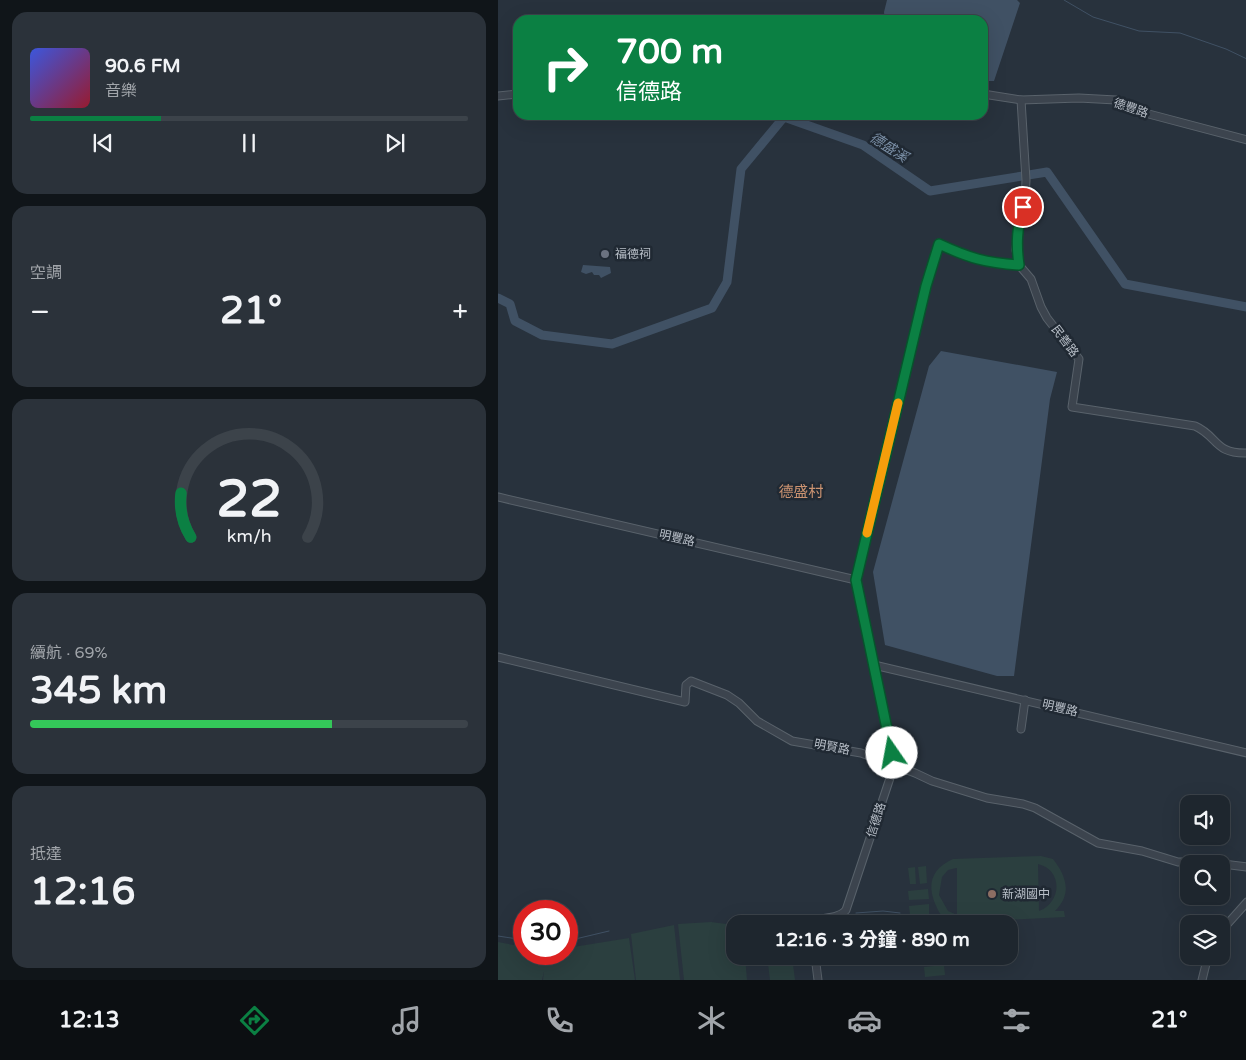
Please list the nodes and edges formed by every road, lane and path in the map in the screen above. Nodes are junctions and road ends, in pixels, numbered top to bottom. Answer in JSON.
{"nodes":[{"id":1,"x":513,"y":94,"type":"edge"},
{"id":2,"x":988,"y":95,"type":"edge"},
{"id":3,"x":498,"y":96,"type":"edge"},
{"id":4,"x":1021,"y":100,"type":"junction"},
{"id":5,"x":1246,"y":140,"type":"edge"},
{"id":6,"x":1019,"y":265,"type":"junction"},
{"id":7,"x":1246,"y":453,"type":"edge"},
{"id":8,"x":498,"y":497,"type":"edge"},
{"id":9,"x":856,"y":580,"type":"junction"},
{"id":10,"x":498,"y":657,"type":"edge"},
{"id":11,"x":874,"y":665,"type":"junction"},
{"id":12,"x":1025,"y":700,"type":"junction"},
{"id":13,"x":1021,"y":729,"type":"dead end"},
{"id":14,"x":1246,"y":753,"type":"edge"},
{"id":15,"x":894,"y":766,"type":"junction"},
{"id":16,"x":1246,"y":867,"type":"edge"},
{"id":17,"x":1245,"y":907,"type":"edge"},
{"id":18,"x":840,"y":915,"type":"edge"},
{"id":19,"x":1230,"y":922,"type":"edge"},
{"id":20,"x":816,"y":965,"type":"edge"},
{"id":21,"x":1206,"y":965,"type":"edge"},
{"id":22,"x":818,"y":980,"type":"edge"},
{"id":23,"x":1202,"y":980,"type":"edge"}],
"edges":[{"from":1,"to":3,"type":"street"},
{"from":2,"to":4,"type":"street","name":"德豐路"},
{"from":4,"to":5,"type":"street","name":"德豐路"},
{"from":4,"to":6,"type":"street","name":"民善路"},
{"from":6,"to":7,"type":"street","name":"民善路"},
{"from":6,"to":9,"type":"street","name":"信德路"},
{"from":8,"to":9,"type":"street","name":"明豐路"},
{"from":9,"to":11,"type":"street","name":"信德路"},
{"from":10,"to":15,"type":"street","name":"明賢路"},
{"from":11,"to":12,"type":"street","name":"明豐路"},
{"from":11,"to":15,"type":"street","name":"信德路"},
{"from":12,"to":13,"type":"street"},
{"from":12,"to":14,"type":"street","name":"明豐路"},
{"from":15,"to":16,"type":"street","name":"明賢路"},
{"from":15,"to":18,"type":"street","name":"信德路"},
{"from":17,"to":19,"type":"street"},
{"from":20,"to":22,"type":"street"},
{"from":21,"to":23,"type":"street"}]}
